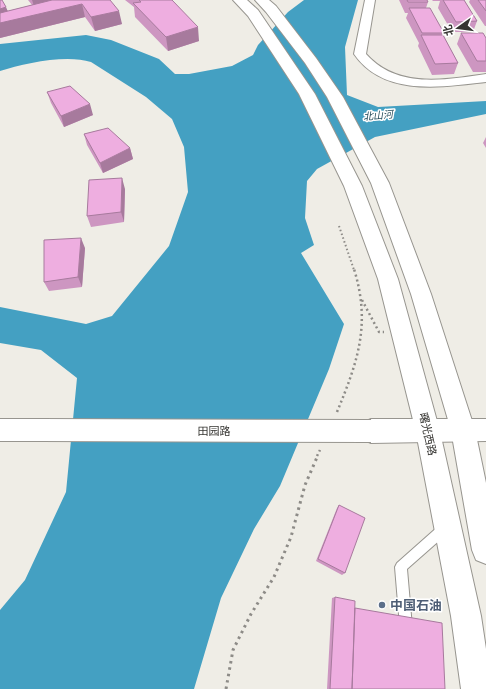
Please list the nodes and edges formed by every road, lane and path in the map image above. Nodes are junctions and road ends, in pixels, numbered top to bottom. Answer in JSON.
{"nodes":[{"id":1,"x":240,"y":0,"type":"edge"},
{"id":2,"x":370,"y":0,"type":"edge"},
{"id":3,"x":262,"y":7,"type":"edge"},
{"id":4,"x":486,"y":78,"type":"edge"},
{"id":5,"x":340,"y":226,"type":"dead end"},
{"id":6,"x":362,"y":300,"type":"junction"},
{"id":7,"x":402,"y":330,"type":"junction"},
{"id":8,"x":336,"y":414,"type":"dead end"},
{"id":9,"x":0,"y":430,"type":"edge"},
{"id":10,"x":475,"y":430,"type":"edge"},
{"id":11,"x":428,"y":432,"type":"junction"},
{"id":12,"x":323,"y":442,"type":"dead end"},
{"id":13,"x":448,"y":526,"type":"junction"},
{"id":14,"x":486,"y":550,"type":"edge"},
{"id":15,"x":406,"y":636,"type":"edge"},
{"id":16,"x":226,"y":689,"type":"edge"},
{"id":17,"x":477,"y":689,"type":"edge"}],
"edges":[{"from":1,"to":3,"type":"main road"},
{"from":2,"to":4,"type":"street"},
{"from":3,"to":7,"type":"main road","name":"曙光西路"},
{"from":3,"to":10,"type":"main road"},
{"from":5,"to":6,"type":"path"},
{"from":6,"to":7,"type":"path"},
{"from":6,"to":8,"type":"path"},
{"from":7,"to":11,"type":"main road","name":"曙光西路"},
{"from":9,"to":11,"type":"main road","name":"田园路","bridge":true},
{"from":10,"to":11,"type":"main road","name":"田园路"},
{"from":10,"to":14,"type":"main road"},
{"from":11,"to":13,"type":"main road","name":"曙光西路"},
{"from":12,"to":16,"type":"path"},
{"from":13,"to":15,"type":"lane"},
{"from":13,"to":17,"type":"main road","name":"曙光西路"}]}
